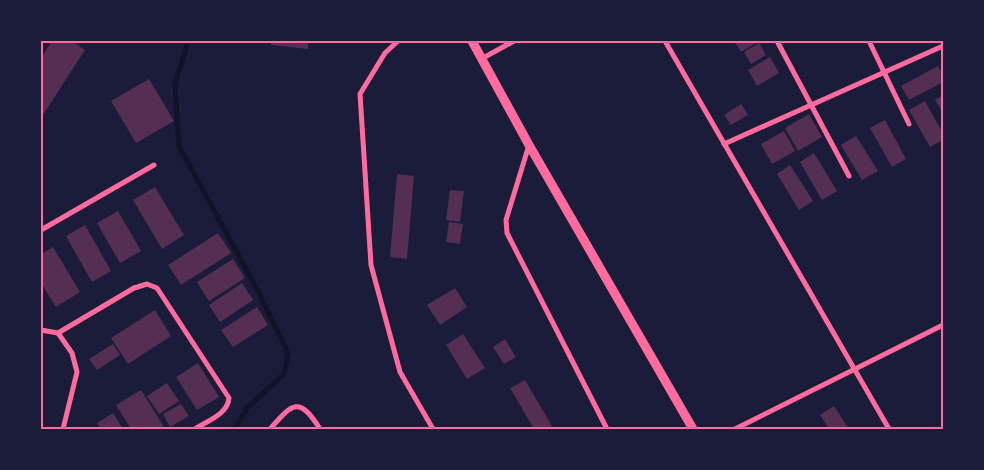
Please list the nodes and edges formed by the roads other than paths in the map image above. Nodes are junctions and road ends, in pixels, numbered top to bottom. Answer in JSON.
{"nodes":[{"id":1,"x":398,"y":41,"type":"edge"},
{"id":2,"x":472,"y":41,"type":"edge"},
{"id":3,"x":514,"y":41,"type":"edge"},
{"id":4,"x":665,"y":41,"type":"edge"},
{"id":5,"x":777,"y":41,"type":"edge"},
{"id":6,"x":868,"y":41,"type":"edge"},
{"id":7,"x":943,"y":46,"type":"edge"},
{"id":8,"x":483,"y":58,"type":"junction"},
{"id":9,"x":883,"y":72,"type":"junction"},
{"id":10,"x":812,"y":106,"type":"junction"},
{"id":11,"x":909,"y":124,"type":"dead end"},
{"id":12,"x":724,"y":144,"type":"junction"},
{"id":13,"x":529,"y":145,"type":"junction"},
{"id":14,"x":154,"y":165,"type":"dead end"},
{"id":15,"x":849,"y":176,"type":"dead end"},
{"id":16,"x":41,"y":230,"type":"edge"},
{"id":17,"x":943,"y":325,"type":"edge"},
{"id":18,"x":41,"y":330,"type":"edge"},
{"id":19,"x":58,"y":333,"type":"junction"},
{"id":20,"x":854,"y":369,"type":"junction"},
{"id":21,"x":63,"y":429,"type":"edge"},
{"id":22,"x":195,"y":429,"type":"edge"},
{"id":23,"x":270,"y":429,"type":"edge"},
{"id":24,"x":320,"y":429,"type":"edge"},
{"id":25,"x":433,"y":429,"type":"edge"},
{"id":26,"x":607,"y":429,"type":"edge"},
{"id":27,"x":693,"y":429,"type":"edge"},
{"id":28,"x":735,"y":429,"type":"edge"},
{"id":29,"x":889,"y":429,"type":"edge"}],
"edges":[{"from":1,"to":25,"type":"street"},
{"from":2,"to":8,"type":"street"},
{"from":3,"to":8,"type":"street"},
{"from":4,"to":12,"type":"street"},
{"from":5,"to":10,"type":"street"},
{"from":6,"to":9,"type":"street"},
{"from":7,"to":9,"type":"street"},
{"from":8,"to":13,"type":"street"},
{"from":9,"to":10,"type":"street"},
{"from":9,"to":11,"type":"street"},
{"from":10,"to":12,"type":"street"},
{"from":10,"to":15,"type":"street"},
{"from":12,"to":20,"type":"street"},
{"from":13,"to":26,"type":"street"},
{"from":13,"to":27,"type":"street"},
{"from":14,"to":16,"type":"street"},
{"from":17,"to":20,"type":"street"},
{"from":18,"to":19,"type":"street"},
{"from":19,"to":21,"type":"street"},
{"from":19,"to":22,"type":"street"},
{"from":20,"to":28,"type":"street"},
{"from":20,"to":29,"type":"street"},
{"from":23,"to":24,"type":"street"}]}
